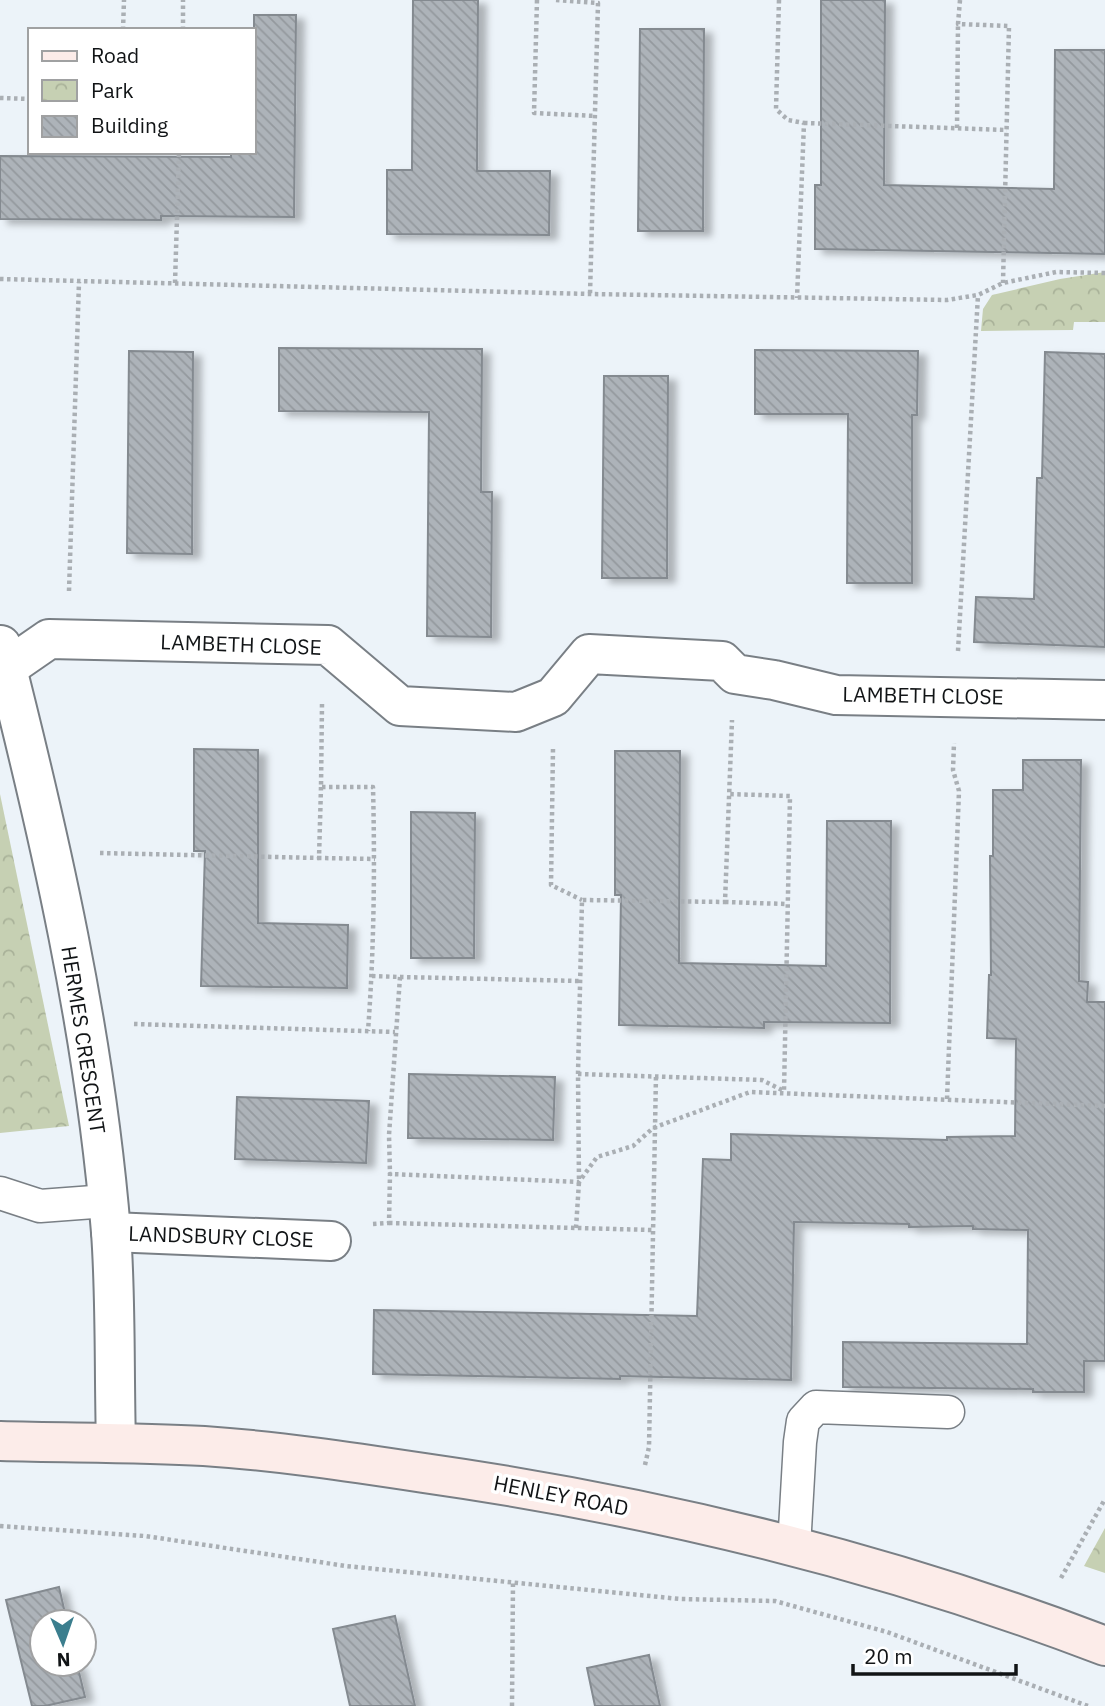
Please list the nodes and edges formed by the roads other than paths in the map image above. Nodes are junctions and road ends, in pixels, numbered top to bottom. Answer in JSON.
{"nodes":[{"id":1,"x":3,"y":656,"type":"edge"},
{"id":2,"x":1105,"y":701,"type":"edge"},
{"id":3,"x":0,"y":1193,"type":"edge"},
{"id":4,"x":109,"y":1217,"type":"junction"},
{"id":5,"x":331,"y":1241,"type":"road end"},
{"id":6,"x":948,"y":1412,"type":"dead end"},
{"id":7,"x":0,"y":1441,"type":"edge"},
{"id":8,"x":116,"y":1443,"type":"junction"},
{"id":9,"x":794,"y":1547,"type":"junction"},
{"id":10,"x":1105,"y":1646,"type":"edge"}],
"edges":[{"from":1,"to":2,"type":"street","name":"LAMBETH CLOSE"},
{"from":1,"to":4,"type":"street","name":"HERMES CRESCENT"},
{"from":3,"to":4,"type":"lane"},
{"from":4,"to":5,"type":"street","name":"LANDSBURY CLOSE"},
{"from":4,"to":8,"type":"street","name":"HERMES CRESCENT"},
{"from":6,"to":9,"type":"lane"},
{"from":7,"to":8,"type":"main road","name":"HENLEY ROAD"},
{"from":8,"to":9,"type":"main road","name":"HENLEY ROAD"},
{"from":9,"to":10,"type":"main road","name":"HENLEY ROAD"}]}
